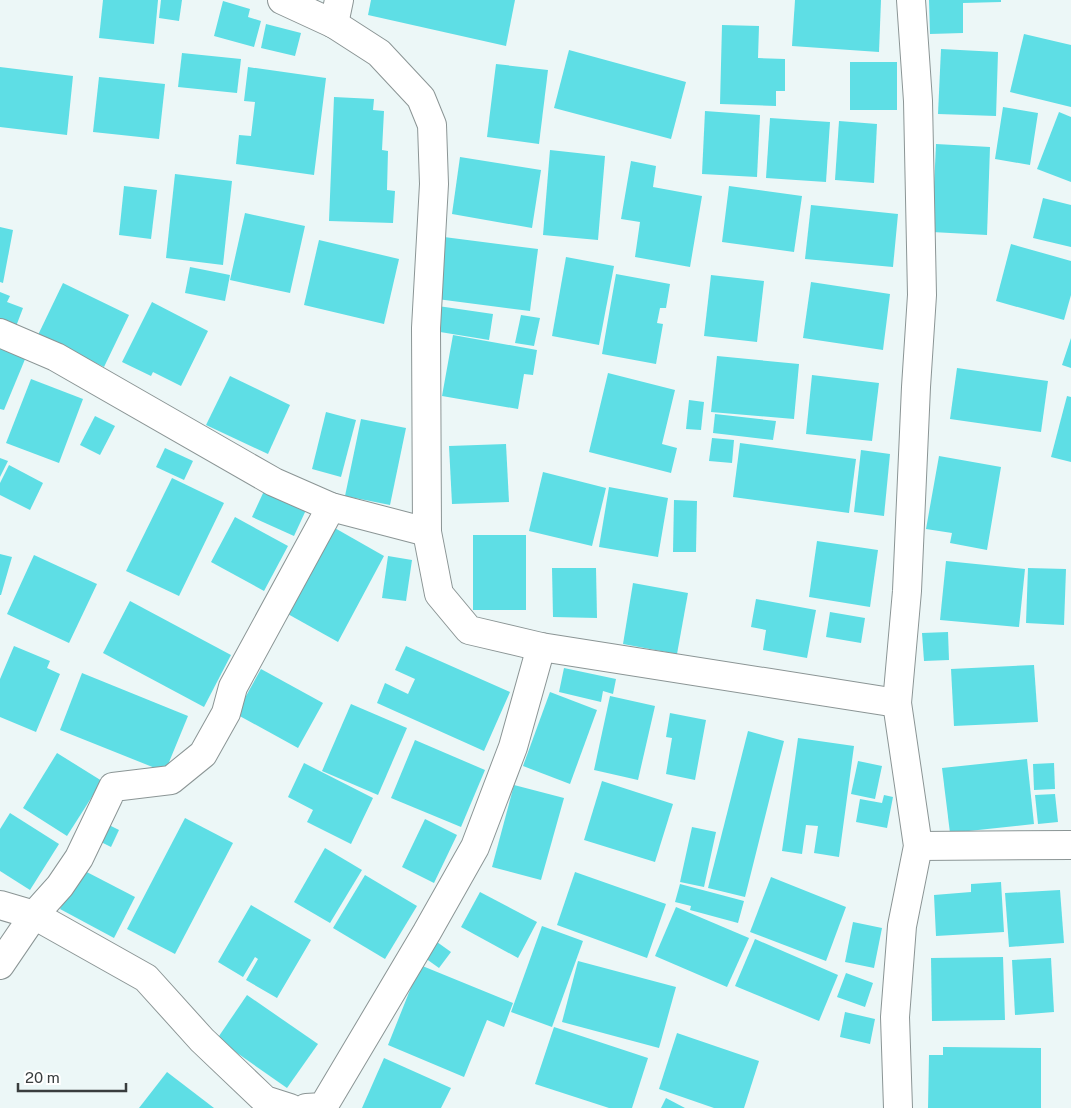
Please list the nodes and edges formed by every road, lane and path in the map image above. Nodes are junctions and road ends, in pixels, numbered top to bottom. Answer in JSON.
{"nodes":[{"id":1,"x":282,"y":0,"type":"edge"},
{"id":2,"x":911,"y":0,"type":"edge"},
{"id":3,"x":336,"y":12,"type":"edge"},
{"id":4,"x":0,"y":333,"type":"edge"},
{"id":5,"x":331,"y":506,"type":"junction"},
{"id":6,"x":427,"y":532,"type":"junction"},
{"id":7,"x":541,"y":648,"type":"junction"},
{"id":8,"x":897,"y":703,"type":"junction"},
{"id":9,"x":1071,"y":845,"type":"edge"},
{"id":10,"x":918,"y":846,"type":"junction"},
{"id":11,"x":0,"y":905,"type":"edge"},
{"id":12,"x":34,"y":915,"type":"junction"},
{"id":13,"x":0,"y":965,"type":"edge"},
{"id":14,"x":290,"y":1108,"type":"edge"},
{"id":15,"x":306,"y":1108,"type":"edge"},
{"id":16,"x":898,"y":1108,"type":"edge"}],
"edges":[{"from":1,"to":3,"type":"street"},
{"from":2,"to":8,"type":"street"},
{"from":3,"to":6,"type":"street"},
{"from":4,"to":5,"type":"street"},
{"from":5,"to":6,"type":"street"},
{"from":5,"to":12,"type":"street"},
{"from":6,"to":7,"type":"street"},
{"from":7,"to":8,"type":"street"},
{"from":7,"to":15,"type":"street"},
{"from":8,"to":10,"type":"street"},
{"from":9,"to":10,"type":"street"},
{"from":10,"to":16,"type":"street"},
{"from":11,"to":12,"type":"street"},
{"from":12,"to":13,"type":"street"},
{"from":12,"to":14,"type":"street"}]}
